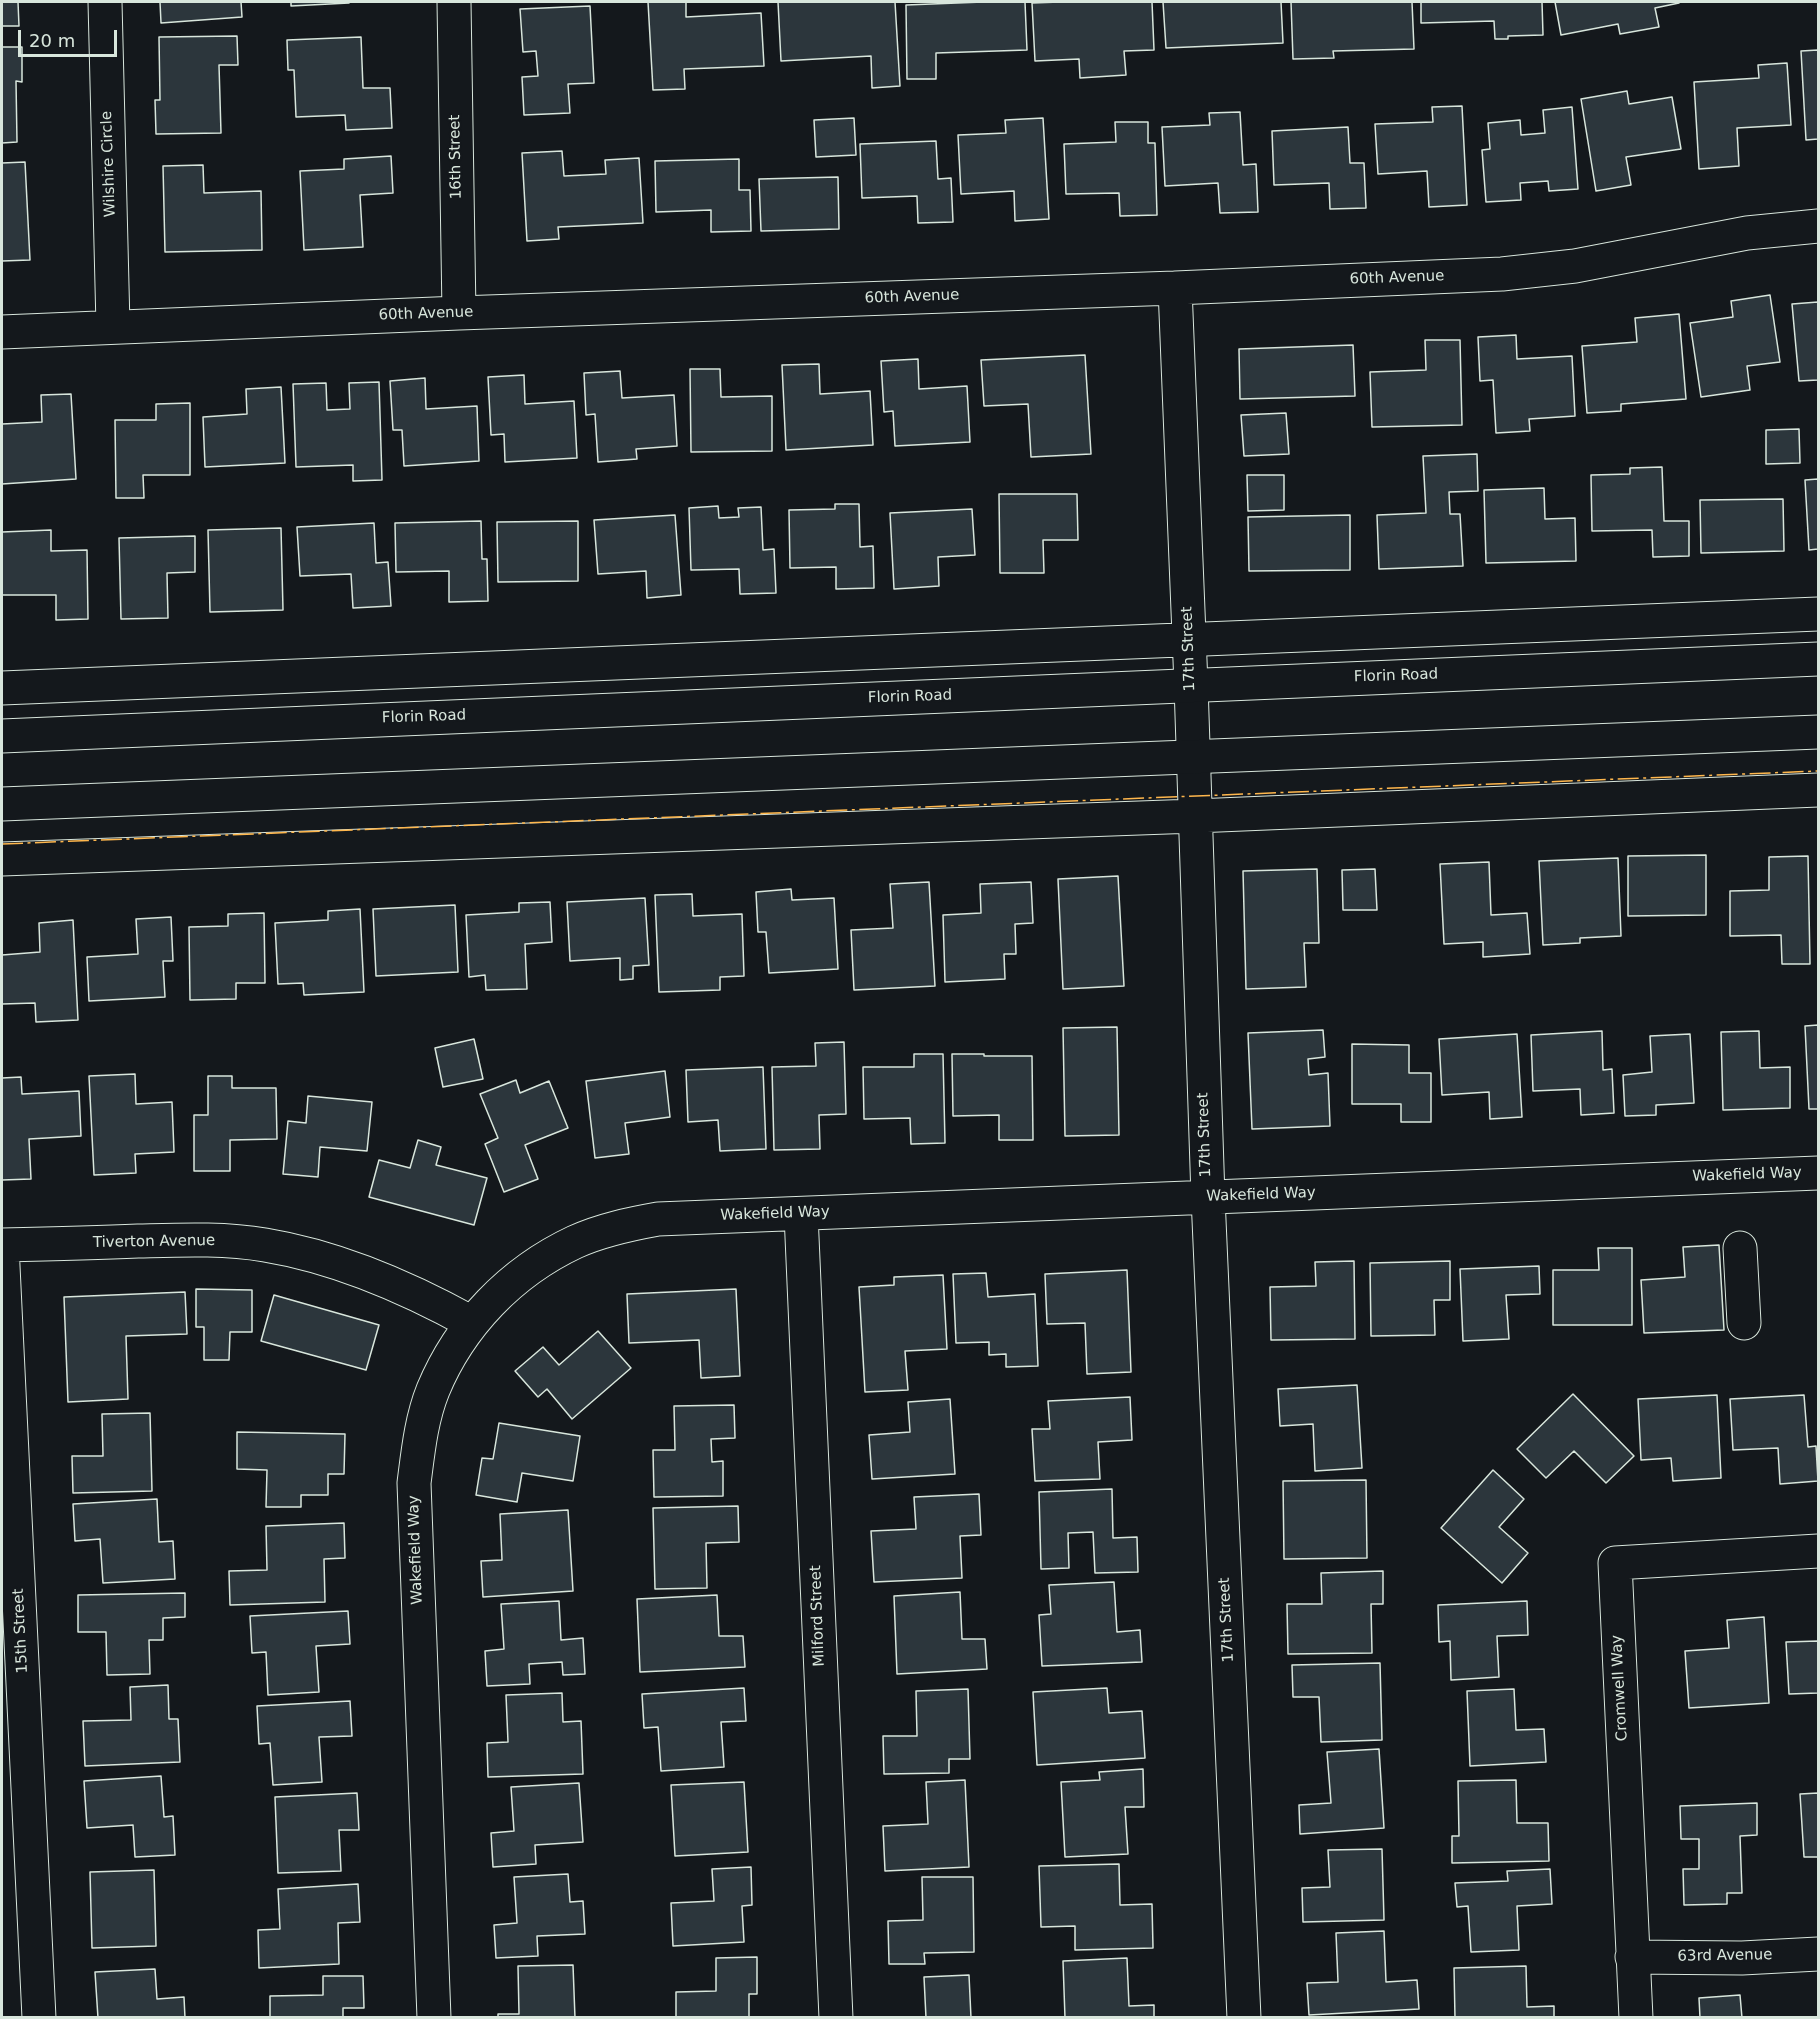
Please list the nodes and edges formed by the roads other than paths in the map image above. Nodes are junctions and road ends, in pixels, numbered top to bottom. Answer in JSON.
{"nodes":[{"id":1,"x":105,"y":2,"type":"edge"},
{"id":2,"x":454,"y":2,"type":"edge"},
{"id":3,"x":1818,"y":226,"type":"edge"},
{"id":4,"x":1174,"y":288,"type":"junction"},
{"id":5,"x":459,"y":313,"type":"junction"},
{"id":6,"x":113,"y":326,"type":"junction"},
{"id":7,"x":2,"y":332,"type":"edge"},
{"id":8,"x":1818,"y":614,"type":"edge"},
{"id":9,"x":1189,"y":639,"type":"junction"},
{"id":10,"x":1818,"y":660,"type":"edge"},
{"id":11,"x":1191,"y":685,"type":"junction"},
{"id":12,"x":2,"y":688,"type":"edge"},
{"id":13,"x":1818,"y":732,"type":"edge"},
{"id":14,"x":2,"y":735,"type":"edge"},
{"id":15,"x":1192,"y":757,"type":"junction"},
{"id":16,"x":1818,"y":790,"type":"edge"},
{"id":17,"x":2,"y":804,"type":"edge"},
{"id":18,"x":1195,"y":816,"type":"junction"},
{"id":19,"x":2,"y":859,"type":"edge"},
{"id":20,"x":1818,"y":1173,"type":"edge"},
{"id":21,"x":1208,"y":1197,"type":"junction"},
{"id":22,"x":801,"y":1214,"type":"junction"},
{"id":23,"x":2,"y":1245,"type":"edge"},
{"id":24,"x":1740,"y":1248,"type":"dead end"},
{"id":25,"x":472,"y":1323,"type":"junction"},
{"id":26,"x":1744,"y":1323,"type":"dead end"},
{"id":27,"x":1818,"y":1551,"type":"edge"},
{"id":28,"x":1818,"y":1954,"type":"edge"},
{"id":29,"x":1632,"y":1957,"type":"junction"},
{"id":30,"x":39,"y":2018,"type":"edge"},
{"id":31,"x":434,"y":2018,"type":"edge"},
{"id":32,"x":836,"y":2018,"type":"edge"},
{"id":33,"x":1244,"y":2018,"type":"edge"},
{"id":34,"x":1636,"y":2018,"type":"edge"}],
"edges":[{"from":1,"to":6,"type":"street","name":"Wilshire Circle"},
{"from":2,"to":5,"type":"street","name":"16th Street"},
{"from":3,"to":4,"type":"street","name":"60th Avenue"},
{"from":4,"to":5,"type":"street","name":"60th Avenue"},
{"from":4,"to":9,"type":"street","name":"17th Street"},
{"from":5,"to":6,"type":"street","name":"60th Avenue"},
{"from":6,"to":7,"type":"street","name":"60th Avenue"},
{"from":8,"to":9,"type":"street"},
{"from":9,"to":11,"type":"street","name":"17th Street"},
{"from":9,"to":12,"type":"street"},
{"from":10,"to":11,"type":"street","name":"Florin Road"},
{"from":11,"to":14,"type":"street","name":"Florin Road"},
{"from":11,"to":15,"type":"street","name":"17th Street"},
{"from":13,"to":15,"type":"street"},
{"from":15,"to":17,"type":"street"},
{"from":15,"to":18,"type":"street","name":"17th Street"},
{"from":16,"to":18,"type":"street"},
{"from":18,"to":19,"type":"street"},
{"from":18,"to":21,"type":"street","name":"17th Street"},
{"from":20,"to":21,"type":"street","name":"Wakefield Way"},
{"from":21,"to":22,"type":"street","name":"Wakefield Way"},
{"from":21,"to":33,"type":"street","name":"17th Street"},
{"from":22,"to":25,"type":"street","name":"Wakefield Way"},
{"from":22,"to":32,"type":"street","name":"Milford Street"},
{"from":23,"to":25,"type":"street","name":"Tiverton Avenue"},
{"from":23,"to":30,"type":"street","name":"15th Street"},
{"from":24,"to":26,"type":"street"},
{"from":25,"to":31,"type":"street","name":"Wakefield Way"},
{"from":27,"to":29,"type":"street","name":"Cromwell Way"},
{"from":28,"to":29,"type":"street","name":"63rd Avenue"},
{"from":29,"to":34,"type":"street","name":"Cromwell Way"}]}
